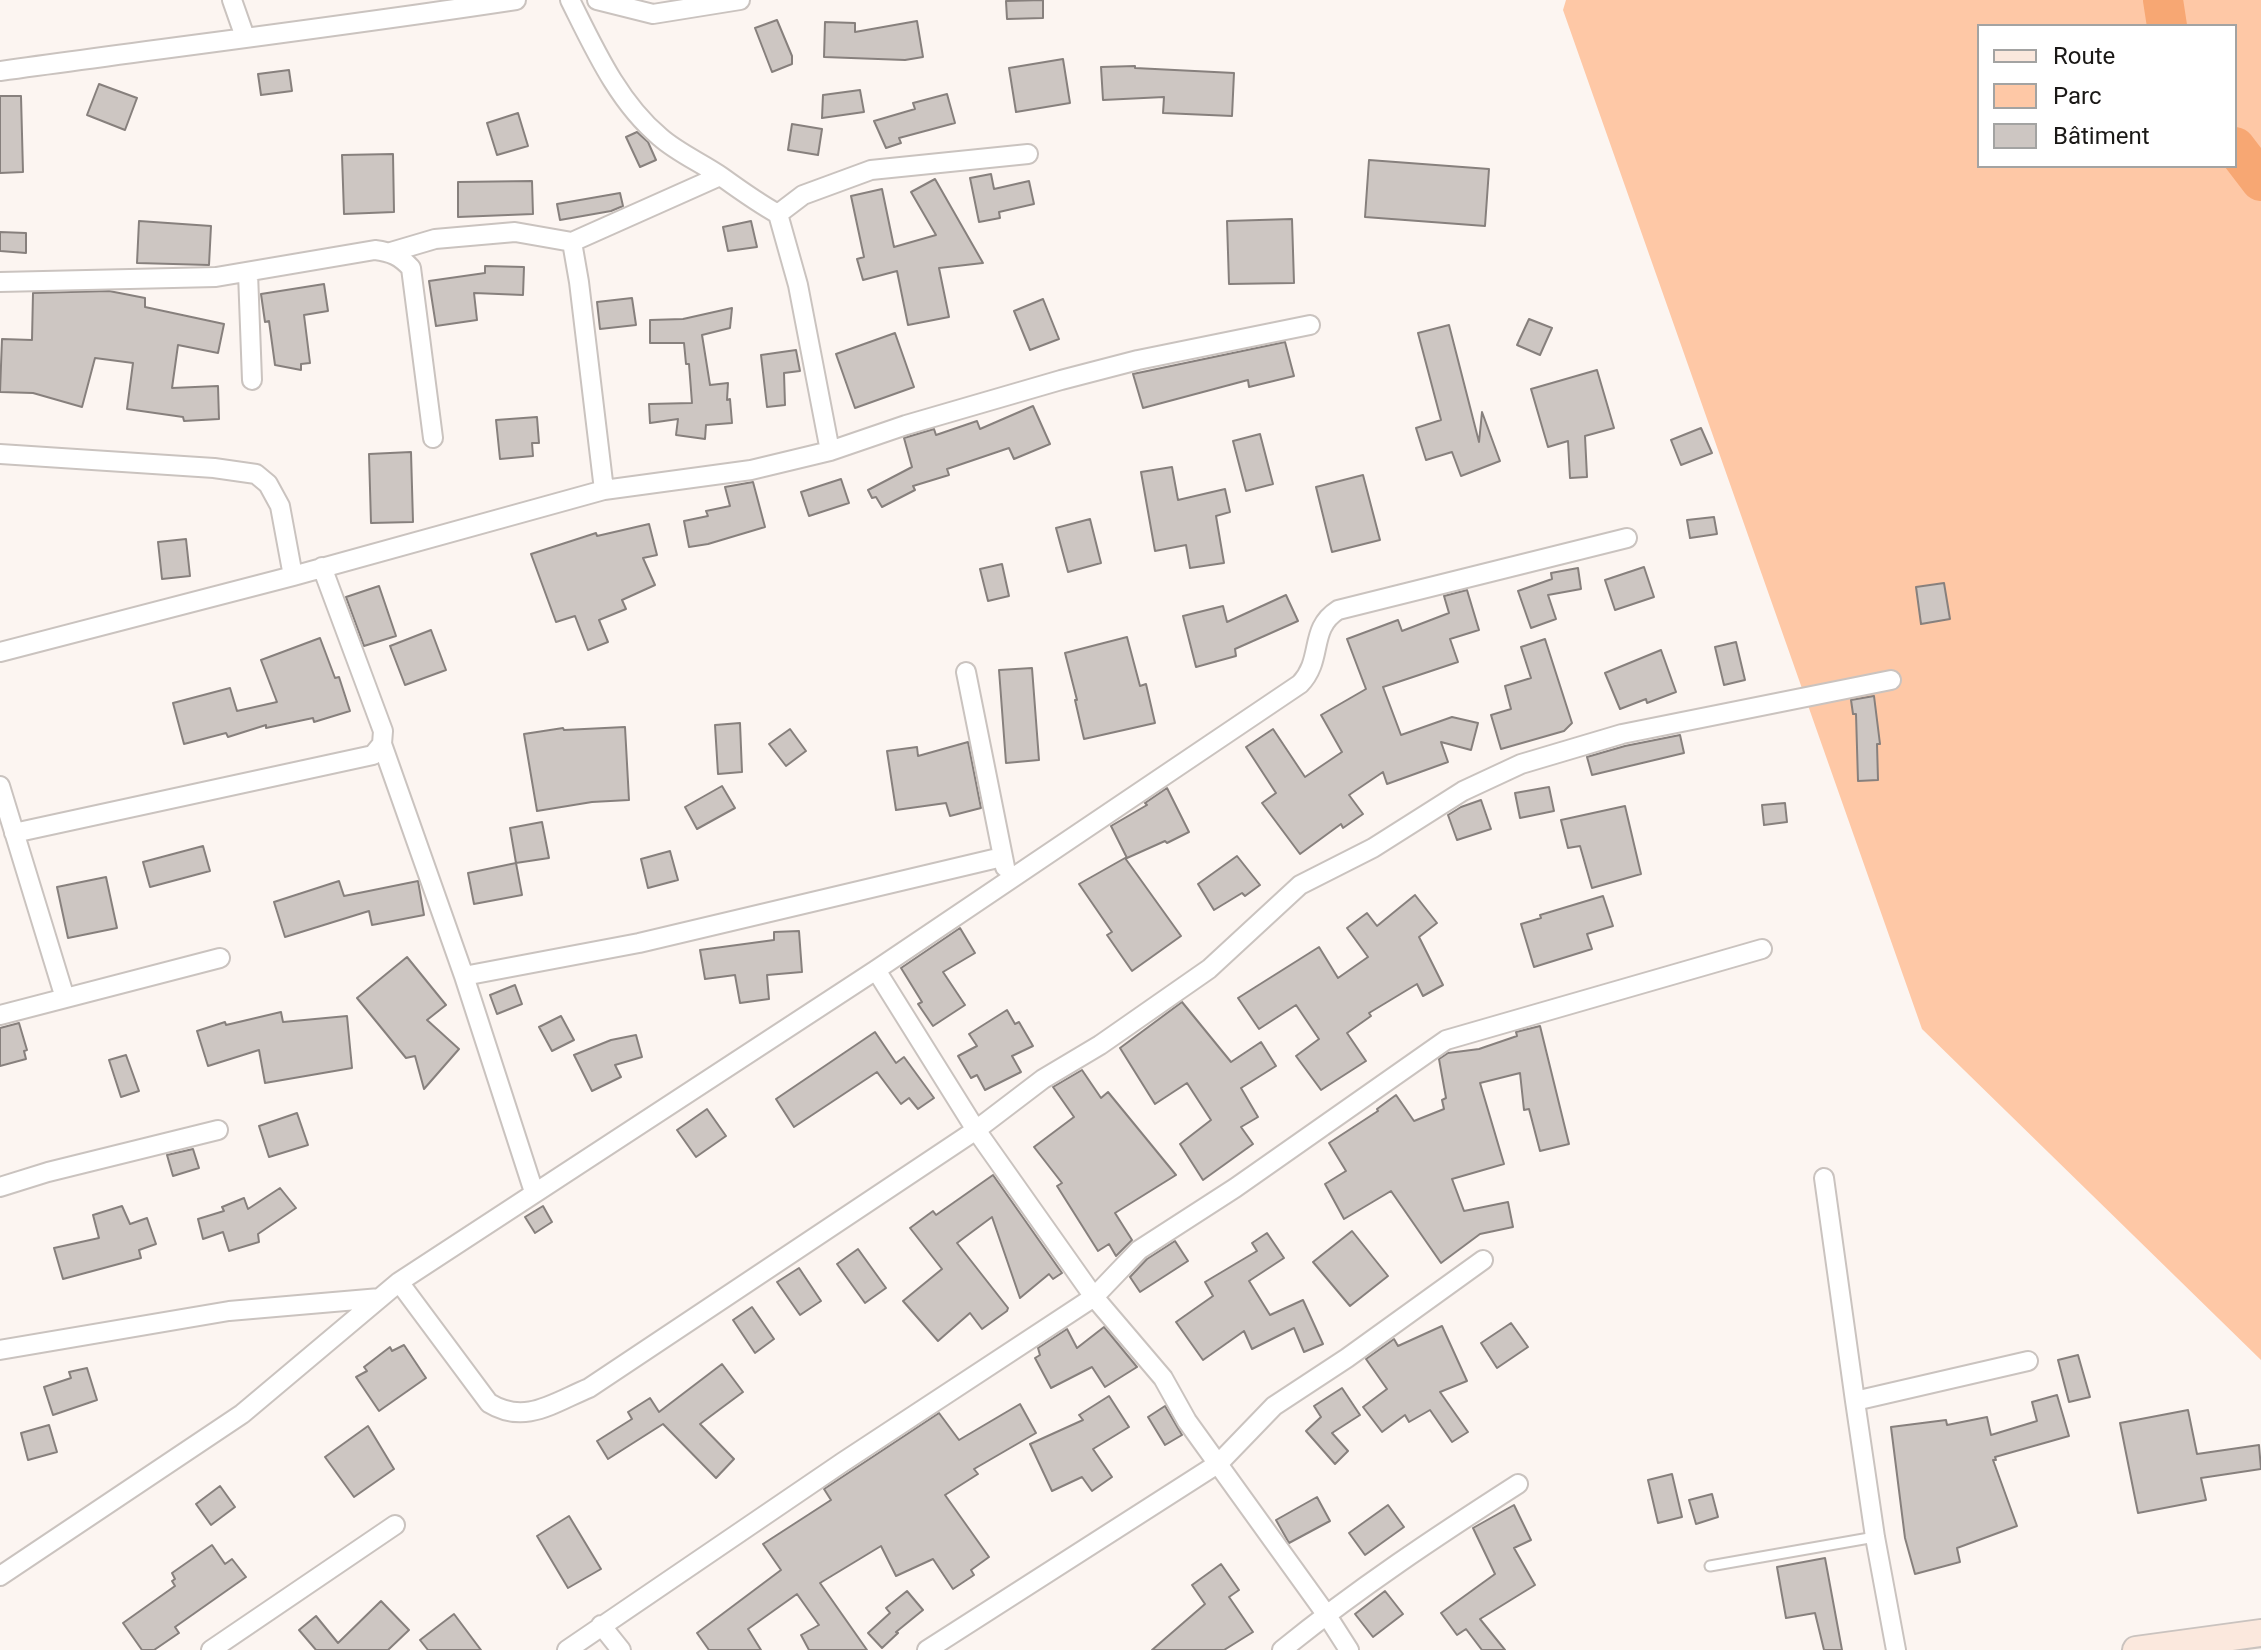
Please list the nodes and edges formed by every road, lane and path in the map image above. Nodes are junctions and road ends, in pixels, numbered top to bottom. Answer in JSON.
{"nodes":[{"id":1,"x":232,"y":0,"type":"edge"},
{"id":2,"x":516,"y":0,"type":"edge"},
{"id":3,"x":570,"y":0,"type":"edge"},
{"id":4,"x":597,"y":0,"type":"edge"},
{"id":5,"x":740,"y":0,"type":"edge"},
{"id":6,"x":245,"y":37,"type":"junction"},
{"id":7,"x":0,"y":71,"type":"edge"},
{"id":8,"x":1028,"y":154,"type":"dead end"},
{"id":9,"x":720,"y":176,"type":"junction"},
{"id":10,"x":778,"y":214,"type":"junction"},
{"id":11,"x":572,"y":242,"type":"junction"},
{"id":12,"x":391,"y":252,"type":"junction"},
{"id":13,"x":248,"y":273,"type":"junction"},
{"id":14,"x":0,"y":282,"type":"edge"},
{"id":15,"x":1310,"y":325,"type":"dead end"},
{"id":16,"x":252,"y":380,"type":"dead end"},
{"id":17,"x":433,"y":438,"type":"dead end"},
{"id":18,"x":830,"y":451,"type":"junction"},
{"id":19,"x":0,"y":454,"type":"edge"},
{"id":20,"x":604,"y":490,"type":"junction"},
{"id":21,"x":1627,"y":538,"type":"dead end"},
{"id":22,"x":322,"y":567,"type":"junction"},
{"id":23,"x":293,"y":576,"type":"junction"},
{"id":24,"x":0,"y":652,"type":"edge"},
{"id":25,"x":966,"y":672,"type":"dead end"},
{"id":26,"x":1891,"y":680,"type":"dead end"},
{"id":27,"x":382,"y":744,"type":"junction"},
{"id":28,"x":0,"y":786,"type":"edge"},
{"id":29,"x":14,"y":833,"type":"junction"},
{"id":30,"x":1002,"y":857,"type":"junction"},
{"id":31,"x":1009,"y":881,"type":"junction"},
{"id":32,"x":1762,"y":949,"type":"dead end"},
{"id":33,"x":220,"y":958,"type":"dead end"},
{"id":34,"x":876,"y":970,"type":"junction"},
{"id":35,"x":464,"y":976,"type":"junction"},
{"id":36,"x":65,"y":998,"type":"junction"},
{"id":37,"x":0,"y":1015,"type":"edge"},
{"id":38,"x":218,"y":1130,"type":"dead end"},
{"id":39,"x":976,"y":1130,"type":"junction"},
{"id":40,"x":1824,"y":1178,"type":"dead end"},
{"id":41,"x":0,"y":1187,"type":"edge"},
{"id":42,"x":534,"y":1192,"type":"junction"},
{"id":43,"x":1483,"y":1260,"type":"dead end"},
{"id":44,"x":399,"y":1282,"type":"junction"},
{"id":45,"x":1094,"y":1297,"type":"junction"},
{"id":46,"x":380,"y":1298,"type":"junction"},
{"id":47,"x":0,"y":1350,"type":"edge"},
{"id":48,"x":2028,"y":1361,"type":"dead end"},
{"id":49,"x":1855,"y":1401,"type":"junction"},
{"id":50,"x":1219,"y":1463,"type":"junction"},
{"id":51,"x":1518,"y":1484,"type":"dead end"},
{"id":52,"x":395,"y":1525,"type":"dead end"},
{"id":53,"x":1875,"y":1537,"type":"junction"},
{"id":54,"x":1710,"y":1566,"type":"dead end"},
{"id":55,"x":0,"y":1576,"type":"edge"},
{"id":56,"x":1326,"y":1614,"type":"junction"},
{"id":57,"x":601,"y":1625,"type":"junction"},
{"id":58,"x":2261,"y":1633,"type":"edge"},
{"id":59,"x":211,"y":1650,"type":"edge"},
{"id":60,"x":567,"y":1650,"type":"edge"},
{"id":61,"x":621,"y":1650,"type":"edge"},
{"id":62,"x":927,"y":1650,"type":"edge"},
{"id":63,"x":1282,"y":1650,"type":"edge"},
{"id":64,"x":1349,"y":1650,"type":"edge"},
{"id":65,"x":1896,"y":1650,"type":"edge"},
{"id":66,"x":2136,"y":1650,"type":"edge"}],
"edges":[{"from":1,"to":6,"type":"street"},
{"from":2,"to":6,"type":"street"},
{"from":3,"to":9,"type":"street"},
{"from":4,"to":5,"type":"street"},
{"from":6,"to":7,"type":"street"},
{"from":8,"to":10,"type":"street"},
{"from":9,"to":10,"type":"street"},
{"from":9,"to":11,"type":"street"},
{"from":10,"to":18,"type":"street"},
{"from":11,"to":12,"type":"street"},
{"from":11,"to":20,"type":"street"},
{"from":12,"to":13,"type":"street"},
{"from":12,"to":17,"type":"street"},
{"from":13,"to":14,"type":"street"},
{"from":13,"to":16,"type":"street"},
{"from":15,"to":18,"type":"street"},
{"from":18,"to":20,"type":"street"},
{"from":19,"to":23,"type":"street"},
{"from":20,"to":22,"type":"street"},
{"from":21,"to":31,"type":"street"},
{"from":22,"to":23,"type":"street"},
{"from":22,"to":27,"type":"street"},
{"from":23,"to":24,"type":"street"},
{"from":25,"to":30,"type":"street"},
{"from":26,"to":39,"type":"street"},
{"from":27,"to":29,"type":"street"},
{"from":27,"to":35,"type":"street"},
{"from":28,"to":29,"type":"street"},
{"from":29,"to":36,"type":"street"},
{"from":30,"to":31,"type":"street"},
{"from":30,"to":35,"type":"street"},
{"from":31,"to":34,"type":"street"},
{"from":32,"to":45,"type":"street"},
{"from":33,"to":36,"type":"street"},
{"from":34,"to":39,"type":"street"},
{"from":34,"to":42,"type":"street"},
{"from":35,"to":42,"type":"street"},
{"from":36,"to":37,"type":"street"},
{"from":38,"to":41,"type":"street"},
{"from":39,"to":44,"type":"street"},
{"from":39,"to":45,"type":"street"},
{"from":40,"to":49,"type":"street"},
{"from":42,"to":44,"type":"street"},
{"from":43,"to":50,"type":"street"},
{"from":44,"to":46,"type":"street"},
{"from":45,"to":50,"type":"street"},
{"from":45,"to":57,"type":"street"},
{"from":46,"to":47,"type":"street"},
{"from":46,"to":55,"type":"street"},
{"from":48,"to":49,"type":"street"},
{"from":49,"to":53,"type":"street"},
{"from":50,"to":56,"type":"street"},
{"from":50,"to":62,"type":"street"},
{"from":51,"to":56,"type":"street"},
{"from":52,"to":59,"type":"street"},
{"from":53,"to":54,"type":"lane"},
{"from":53,"to":65,"type":"street"},
{"from":56,"to":63,"type":"street"},
{"from":56,"to":64,"type":"street"},
{"from":57,"to":60,"type":"street"},
{"from":57,"to":61,"type":"street"},
{"from":58,"to":66,"type":"main road"}]}
